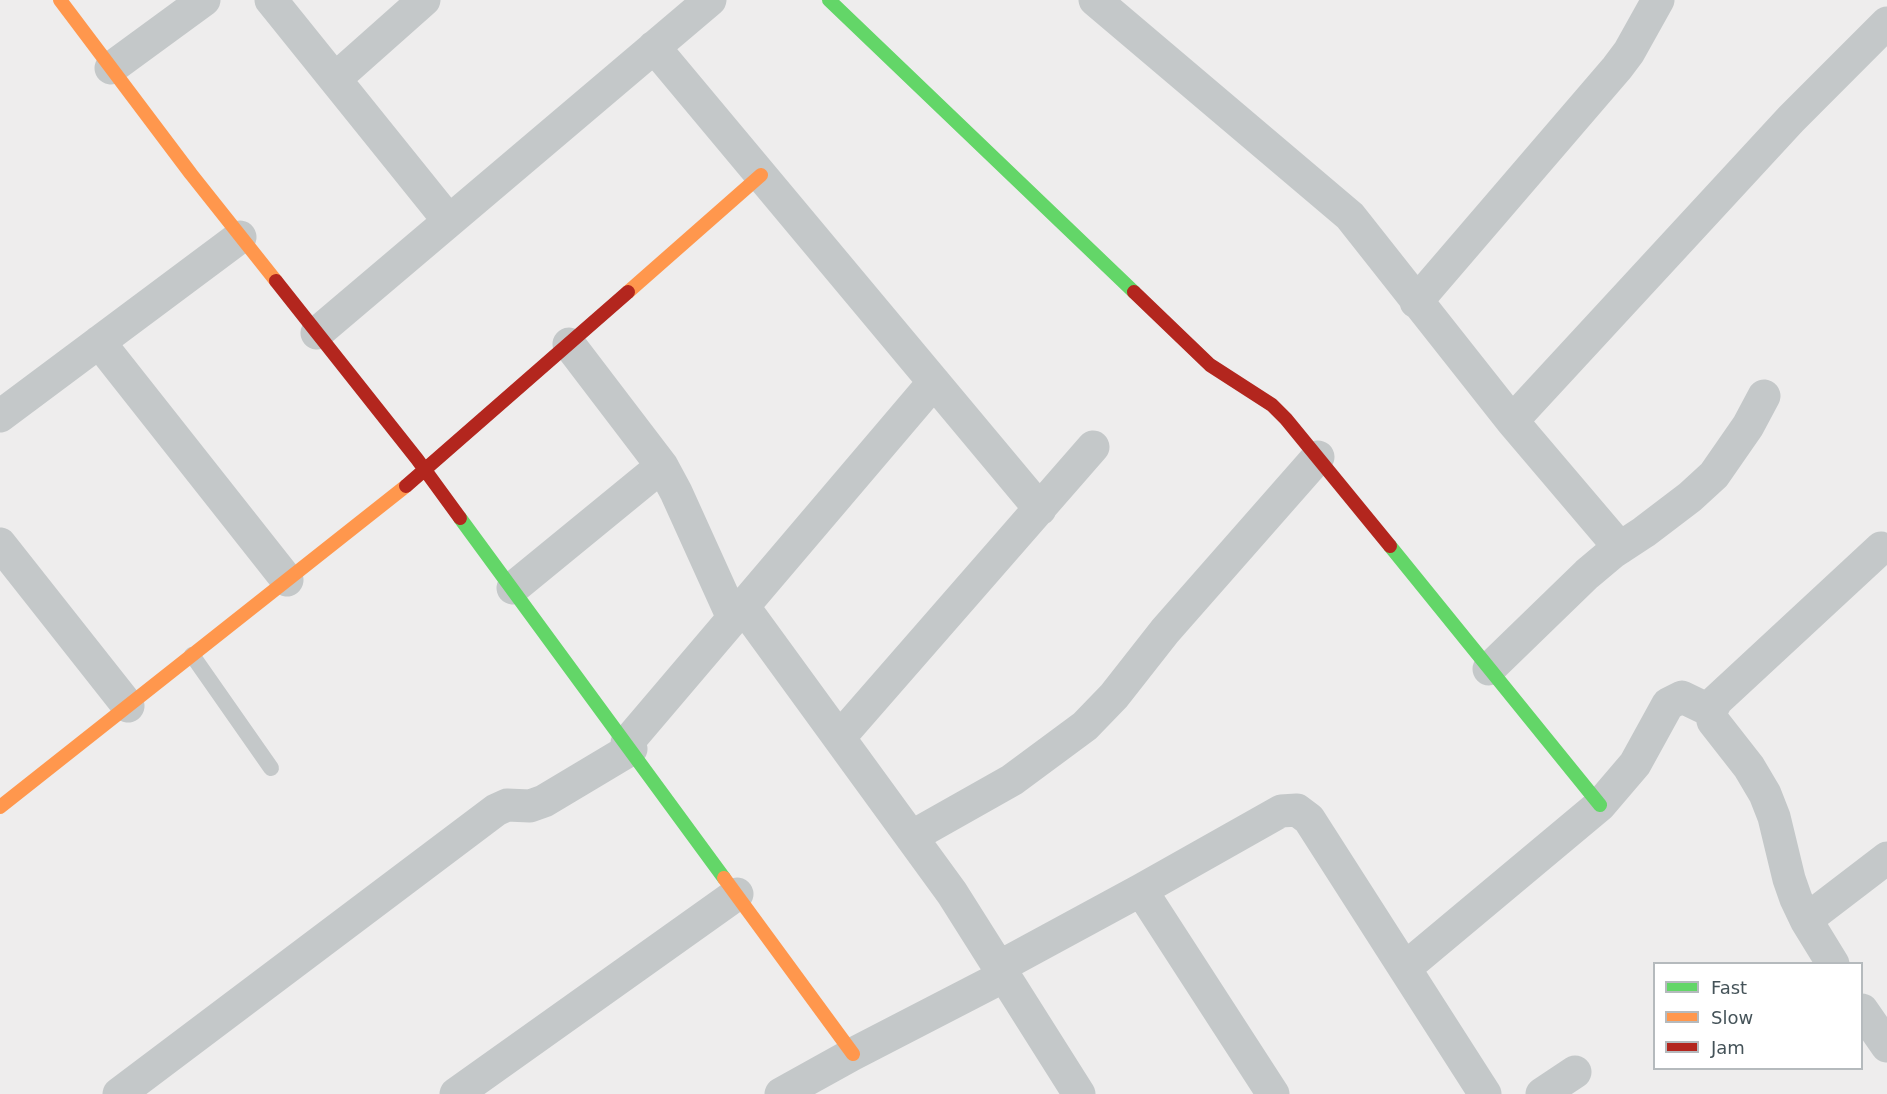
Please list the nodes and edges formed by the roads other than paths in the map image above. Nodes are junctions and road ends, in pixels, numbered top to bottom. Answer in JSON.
{"nodes":[{"id":1,"x":60,"y":0,"type":"edge"},
{"id":2,"x":204,"y":0,"type":"edge"},
{"id":3,"x":271,"y":0,"type":"edge"},
{"id":4,"x":424,"y":0,"type":"edge"},
{"id":5,"x":710,"y":0,"type":"edge"},
{"id":6,"x":829,"y":0,"type":"edge"},
{"id":7,"x":1095,"y":0,"type":"edge"},
{"id":8,"x":1652,"y":10,"type":"edge"},
{"id":9,"x":1887,"y":23,"type":"edge"},
{"id":10,"x":654,"y":47,"type":"junction"},
{"id":11,"x":111,"y":68,"type":"junction"},
{"id":12,"x":335,"y":79,"type":"junction"},
{"id":13,"x":761,"y":175,"type":"junction"},
{"id":14,"x":449,"y":221,"type":"junction"},
{"id":15,"x":240,"y":237,"type":"junction"},
{"id":16,"x":1416,"y":302,"type":"junction"},
{"id":17,"x":317,"y":333,"type":"junction"},
{"id":18,"x":99,"y":342,"type":"junction"},
{"id":19,"x":569,"y":344,"type":"junction"},
{"id":20,"x":934,"y":382,"type":"junction"},
{"id":21,"x":1764,"y":396,"type":"dead end"},
{"id":22,"x":0,"y":416,"type":"edge"},
{"id":23,"x":1512,"y":421,"type":"junction"},
{"id":24,"x":1093,"y":447,"type":"dead end"},
{"id":25,"x":1318,"y":457,"type":"junction"},
{"id":26,"x":662,"y":466,"type":"junction"},
{"id":27,"x":426,"y":470,"type":"junction"},
{"id":28,"x":1040,"y":509,"type":"junction"},
{"id":29,"x":0,"y":544,"type":"edge"},
{"id":30,"x":1620,"y":548,"type":"junction"},
{"id":31,"x":1881,"y":548,"type":"dead end"},
{"id":32,"x":287,"y":580,"type":"junction"},
{"id":33,"x":513,"y":588,"type":"junction"},
{"id":34,"x":738,"y":612,"type":"junction"},
{"id":35,"x":192,"y":655,"type":"junction"},
{"id":36,"x":1489,"y":669,"type":"junction"},
{"id":37,"x":1699,"y":705,"type":"junction"},
{"id":38,"x":128,"y":706,"type":"junction"},
{"id":39,"x":839,"y":738,"type":"junction"},
{"id":40,"x":629,"y":746,"type":"junction"},
{"id":41,"x":271,"y":768,"type":"dead end"},
{"id":42,"x":1600,"y":805,"type":"junction"},
{"id":43,"x":0,"y":807,"type":"edge"},
{"id":44,"x":911,"y":837,"type":"junction"},
{"id":45,"x":1887,"y":858,"type":"edge"},
{"id":46,"x":1141,"y":890,"type":"junction"},
{"id":47,"x":737,"y":894,"type":"junction"},
{"id":48,"x":1806,"y":920,"type":"junction"},
{"id":49,"x":1832,"y":962,"type":"edge"},
{"id":50,"x":1405,"y":968,"type":"junction"},
{"id":51,"x":1002,"y":971,"type":"junction"},
{"id":52,"x":1863,"y":1011,"type":"edge"},
{"id":53,"x":1887,"y":1046,"type":"edge"},
{"id":54,"x":853,"y":1054,"type":"junction"},
{"id":55,"x":1575,"y":1072,"type":"dead end"},
{"id":56,"x":119,"y":1094,"type":"edge"},
{"id":57,"x":456,"y":1094,"type":"edge"},
{"id":58,"x":781,"y":1094,"type":"edge"},
{"id":59,"x":1079,"y":1094,"type":"edge"},
{"id":60,"x":1273,"y":1094,"type":"edge"},
{"id":61,"x":1485,"y":1094,"type":"edge"},
{"id":62,"x":1542,"y":1094,"type":"edge"}],
"edges":[{"from":1,"to":11,"type":"street"},
{"from":2,"to":11,"type":"street"},
{"from":3,"to":12,"type":"street"},
{"from":4,"to":12,"type":"street"},
{"from":5,"to":10,"type":"street"},
{"from":6,"to":25,"type":"street"},
{"from":7,"to":16,"type":"street"},
{"from":8,"to":16,"type":"street"},
{"from":9,"to":23,"type":"street"},
{"from":10,"to":13,"type":"street"},
{"from":10,"to":14,"type":"street"},
{"from":11,"to":15,"type":"street"},
{"from":12,"to":14,"type":"street"},
{"from":13,"to":19,"type":"street"},
{"from":13,"to":20,"type":"street"},
{"from":14,"to":17,"type":"street"},
{"from":15,"to":17,"type":"street"},
{"from":15,"to":18,"type":"street"},
{"from":16,"to":23,"type":"street"},
{"from":17,"to":27,"type":"street"},
{"from":18,"to":22,"type":"street"},
{"from":18,"to":32,"type":"street"},
{"from":19,"to":26,"type":"street"},
{"from":19,"to":27,"type":"street"},
{"from":20,"to":28,"type":"street"},
{"from":20,"to":34,"type":"street"},
{"from":21,"to":30,"type":"street"},
{"from":23,"to":30,"type":"street"},
{"from":24,"to":28,"type":"street"},
{"from":25,"to":36,"type":"street"},
{"from":25,"to":44,"type":"street"},
{"from":26,"to":33,"type":"street"},
{"from":26,"to":34,"type":"street"},
{"from":27,"to":32,"type":"street"},
{"from":27,"to":33,"type":"street"},
{"from":28,"to":39,"type":"street"},
{"from":29,"to":38,"type":"street"},
{"from":30,"to":36,"type":"street"},
{"from":31,"to":37,"type":"street"},
{"from":32,"to":35,"type":"street"},
{"from":33,"to":40,"type":"street"},
{"from":34,"to":39,"type":"street"},
{"from":34,"to":40,"type":"street"},
{"from":35,"to":38,"type":"street"},
{"from":35,"to":41,"type":"lane"},
{"from":36,"to":42,"type":"street"},
{"from":37,"to":42,"type":"street"},
{"from":37,"to":48,"type":"street"},
{"from":38,"to":43,"type":"street"},
{"from":39,"to":44,"type":"street"},
{"from":40,"to":47,"type":"street"},
{"from":40,"to":56,"type":"street"},
{"from":42,"to":50,"type":"street"},
{"from":44,"to":51,"type":"street"},
{"from":45,"to":48,"type":"street"},
{"from":46,"to":50,"type":"street"},
{"from":46,"to":51,"type":"street"},
{"from":46,"to":60,"type":"street"},
{"from":47,"to":54,"type":"street"},
{"from":47,"to":57,"type":"street"},
{"from":48,"to":49,"type":"street"},
{"from":50,"to":61,"type":"street"},
{"from":51,"to":54,"type":"street"},
{"from":51,"to":59,"type":"street"},
{"from":52,"to":53,"type":"street"},
{"from":54,"to":58,"type":"street"},
{"from":55,"to":62,"type":"street"}]}
